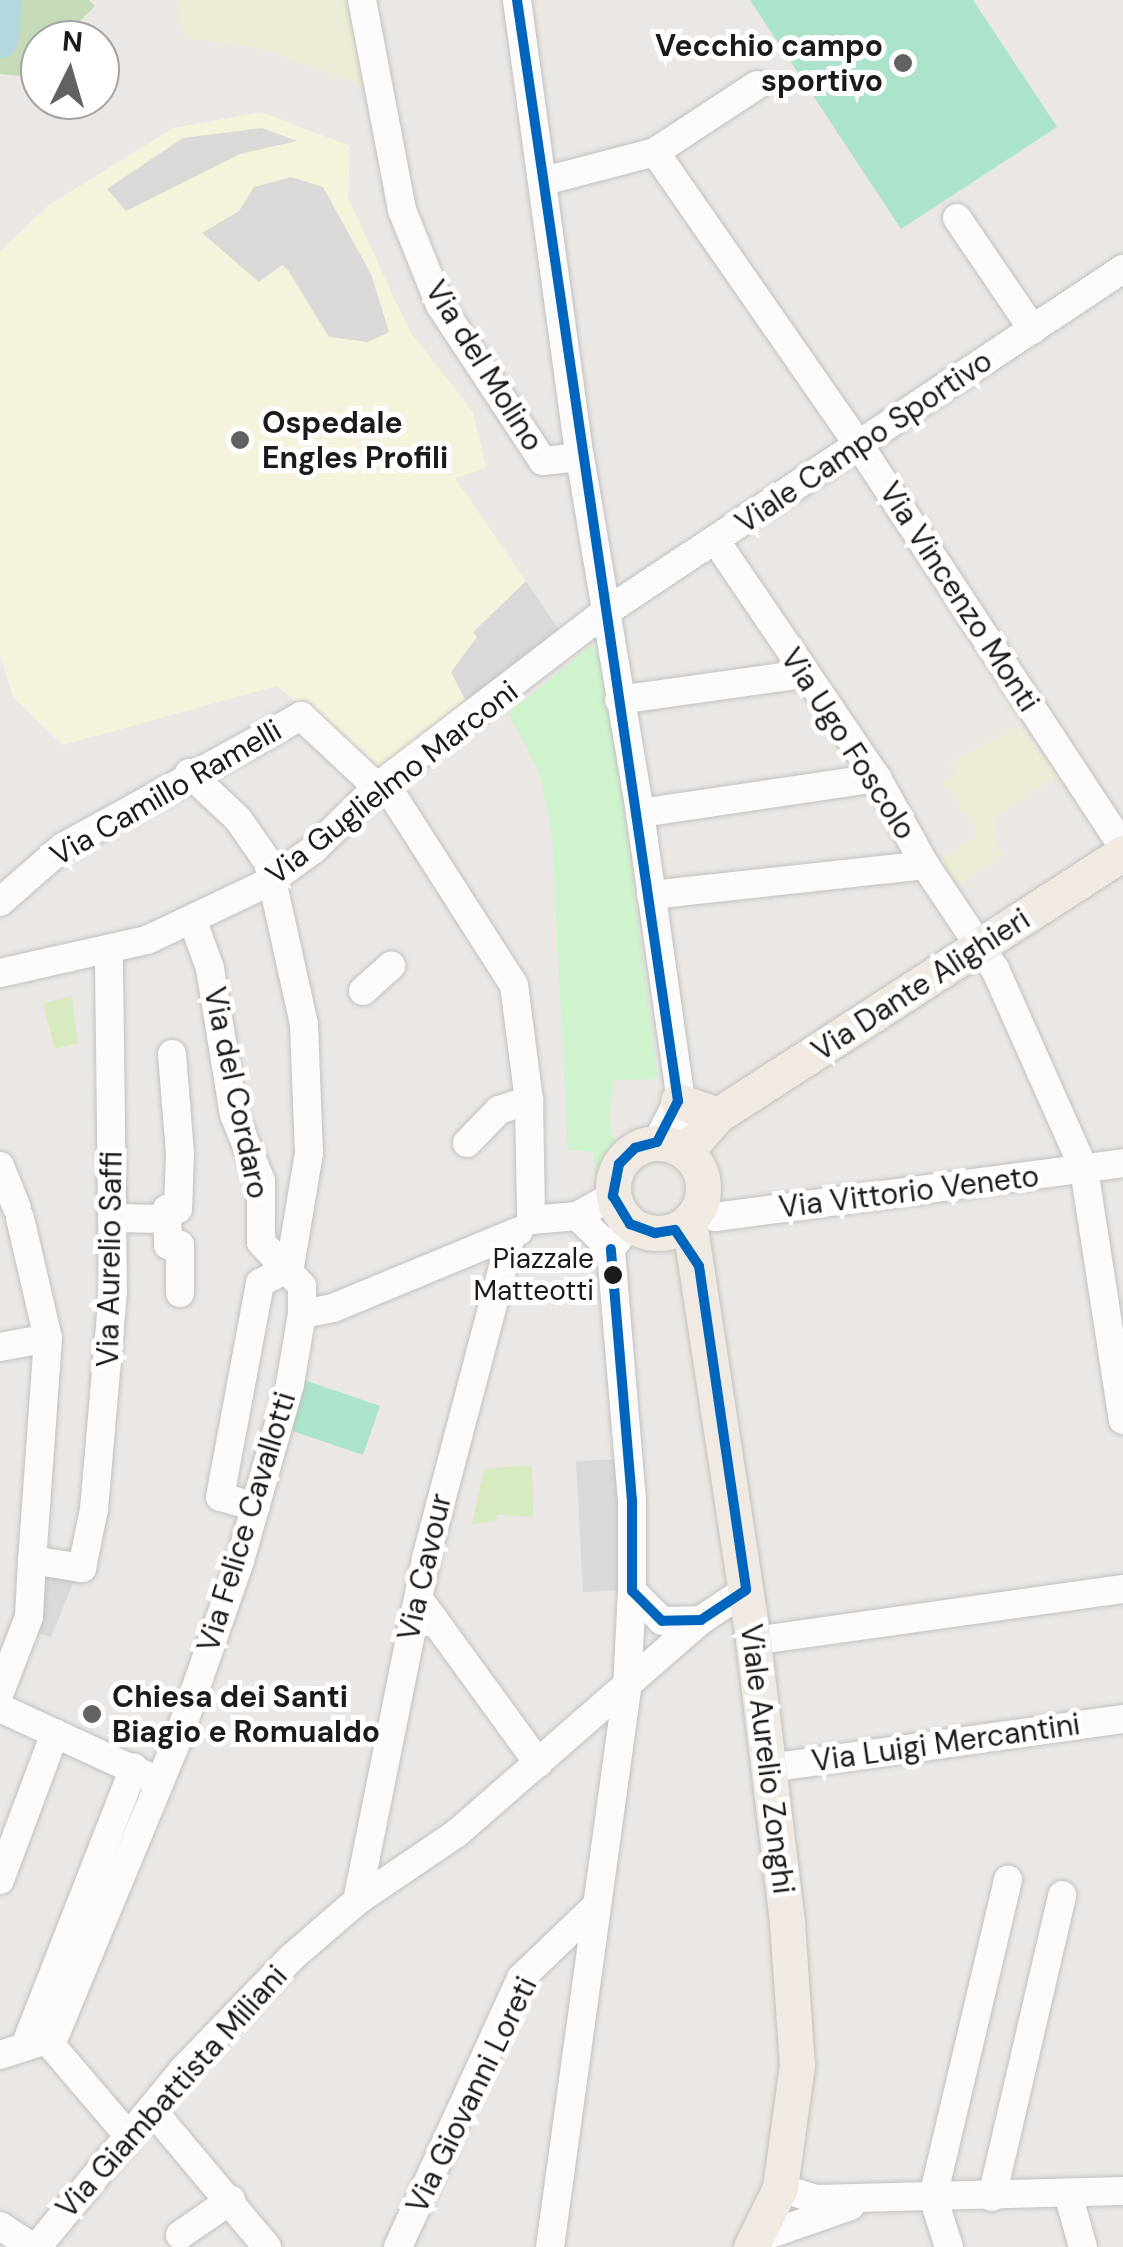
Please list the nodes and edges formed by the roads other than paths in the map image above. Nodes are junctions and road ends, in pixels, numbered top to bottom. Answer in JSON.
{"nodes":[{"id":1,"x":362,"y":0,"type":"edge"},
{"id":2,"x":517,"y":0,"type":"edge"},
{"id":3,"x":756,"y":85,"type":"dead end"},
{"id":4,"x":655,"y":152,"type":"junction"},
{"id":5,"x":544,"y":181,"type":"junction"},
{"id":6,"x":957,"y":218,"type":"dead end"},
{"id":7,"x":1123,"y":269,"type":"edge"},
{"id":8,"x":1032,"y":330,"type":"junction"},
{"id":9,"x":859,"y":445,"type":"junction"},
{"id":10,"x":580,"y":457,"type":"junction"},
{"id":11,"x":716,"y":541,"type":"junction"},
{"id":12,"x":604,"y":613,"type":"junction"},
{"id":13,"x":802,"y":674,"type":"junction"},
{"id":14,"x":619,"y":700,"type":"junction"},
{"id":15,"x":189,"y":773,"type":"junction"},
{"id":16,"x":878,"y":778,"type":"junction"},
{"id":17,"x":382,"y":786,"type":"junction"},
{"id":18,"x":640,"y":813,"type":"junction"},
{"id":19,"x":1123,"y":850,"type":"edge"},
{"id":20,"x":925,"y":865,"type":"junction"},
{"id":21,"x":268,"y":882,"type":"junction"},
{"id":22,"x":651,"y":895,"type":"junction"},
{"id":23,"x":0,"y":902,"type":"edge"},
{"id":24,"x":192,"y":919,"type":"junction"},
{"id":25,"x":981,"y":947,"type":"junction"},
{"id":26,"x":109,"y":949,"type":"junction"},
{"id":27,"x":391,"y":966,"type":"dead end"},
{"id":28,"x":0,"y":973,"type":"edge"},
{"id":29,"x":363,"y":992,"type":"dead end"},
{"id":30,"x":172,"y":1054,"type":"dead end"},
{"id":31,"x":529,"y":1100,"type":"junction"},
{"id":32,"x":678,"y":1101,"type":"junction"},
{"id":33,"x":718,"y":1115,"type":"junction"},
{"id":34,"x":467,"y":1143,"type":"dead end"},
{"id":35,"x":679,"y":1151,"type":"junction"},
{"id":36,"x":1123,"y":1163,"type":"edge"},
{"id":37,"x":0,"y":1166,"type":"edge"},
{"id":38,"x":1084,"y":1169,"type":"junction"},
{"id":39,"x":578,"y":1216,"type":"junction"},
{"id":40,"x":115,"y":1218,"type":"junction"},
{"id":41,"x":167,"y":1219,"type":"junction"},
{"id":42,"x":687,"y":1220,"type":"junction"},
{"id":43,"x":618,"y":1223,"type":"junction"},
{"id":44,"x":521,"y":1229,"type":"junction"},
{"id":45,"x":290,"y":1267,"type":"junction"},
{"id":46,"x":180,"y":1294,"type":"dead end"},
{"id":47,"x":302,"y":1314,"type":"junction"},
{"id":48,"x":48,"y":1338,"type":"junction"},
{"id":49,"x":0,"y":1347,"type":"edge"},
{"id":50,"x":1123,"y":1420,"type":"edge"},
{"id":51,"x":256,"y":1507,"type":"junction"},
{"id":52,"x":32,"y":1560,"type":"junction"},
{"id":53,"x":1123,"y":1589,"type":"edge"},
{"id":54,"x":746,"y":1590,"type":"junction"},
{"id":55,"x":632,"y":1591,"type":"junction"},
{"id":56,"x":420,"y":1599,"type":"junction"},
{"id":57,"x":701,"y":1620,"type":"junction"},
{"id":58,"x":753,"y":1640,"type":"junction"},
{"id":59,"x":627,"y":1688,"type":"junction"},
{"id":60,"x":0,"y":1692,"type":"edge"},
{"id":61,"x":0,"y":1708,"type":"edge"},
{"id":62,"x":1123,"y":1719,"type":"edge"},
{"id":63,"x":55,"y":1734,"type":"junction"},
{"id":64,"x":538,"y":1763,"type":"junction"},
{"id":65,"x":134,"y":1768,"type":"junction"},
{"id":66,"x":769,"y":1768,"type":"junction"},
{"id":67,"x":159,"y":1782,"type":"junction"},
{"id":68,"x":0,"y":1880,"type":"edge"},
{"id":69,"x":1008,"y":1880,"type":"dead end"},
{"id":70,"x":1062,"y":1894,"type":"dead end"},
{"id":71,"x":357,"y":1901,"type":"junction"},
{"id":72,"x":596,"y":1906,"type":"junction"},
{"id":73,"x":25,"y":2049,"type":"edge"},
{"id":74,"x":152,"y":2110,"type":"junction"},
{"id":75,"x":127,"y":2134,"type":"junction"},
{"id":76,"x":780,"y":2188,"type":"junction"},
{"id":77,"x":1123,"y":2191,"type":"edge"},
{"id":78,"x":1068,"y":2194,"type":"junction"},
{"id":79,"x":880,"y":2196,"type":"junction"},
{"id":80,"x":934,"y":2197,"type":"junction"},
{"id":81,"x":992,"y":2197,"type":"junction"},
{"id":82,"x":231,"y":2200,"type":"junction"},
{"id":83,"x":0,"y":2226,"type":"edge"},
{"id":84,"x":180,"y":2235,"type":"dead end"},
{"id":85,"x":754,"y":2243,"type":"edge"},
{"id":86,"x":34,"y":2247,"type":"edge"},
{"id":87,"x":267,"y":2247,"type":"edge"},
{"id":88,"x":398,"y":2247,"type":"edge"},
{"id":89,"x":550,"y":2247,"type":"edge"},
{"id":90,"x":948,"y":2247,"type":"edge"},
{"id":91,"x":1083,"y":2247,"type":"edge"}],
"edges":[{"from":1,"to":10,"type":"street","name":"Via del Molino"},
{"from":2,"to":5,"type":"street"},
{"from":3,"to":4,"type":"street"},
{"from":4,"to":5,"type":"street"},
{"from":4,"to":9,"type":"street","name":"Via Vincenzo Monti"},
{"from":5,"to":10,"type":"street"},
{"from":6,"to":8,"type":"street"},
{"from":7,"to":8,"type":"street","name":"Viale Campo Sportivo"},
{"from":8,"to":9,"type":"street","name":"Viale Campo Sportivo"},
{"from":9,"to":11,"type":"street","name":"Viale Campo Sportivo"},
{"from":9,"to":19,"type":"street","name":"Via Vincenzo Monti"},
{"from":10,"to":12,"type":"street"},
{"from":11,"to":12,"type":"street","name":"Viale Campo Sportivo"},
{"from":11,"to":13,"type":"street","name":"Via Ugo Foscolo"},
{"from":12,"to":14,"type":"street"},
{"from":12,"to":17,"type":"street","name":"Via Guglielmo Marconi"},
{"from":13,"to":14,"type":"street"},
{"from":13,"to":16,"type":"street","name":"Via Ugo Foscolo"},
{"from":14,"to":18,"type":"street"},
{"from":15,"to":17,"type":"street","name":"Via Camillo Ramelli"},
{"from":15,"to":21,"type":"street"},
{"from":15,"to":23,"type":"street","name":"Via Camillo Ramelli"},
{"from":16,"to":18,"type":"street"},
{"from":16,"to":20,"type":"street","name":"Via Ugo Foscolo"},
{"from":17,"to":21,"type":"street","name":"Via Guglielmo Marconi"},
{"from":17,"to":31,"type":"street","name":"Via Cavour"},
{"from":18,"to":22,"type":"street"},
{"from":19,"to":25,"type":"main road","name":"Via Dante Alighieri"},
{"from":20,"to":22,"type":"street"},
{"from":20,"to":25,"type":"street","name":"Via Ugo Foscolo"},
{"from":21,"to":24,"type":"street","name":"Via Guglielmo Marconi"},
{"from":21,"to":45,"type":"street"},
{"from":22,"to":32,"type":"street"},
{"from":24,"to":26,"type":"street","name":"Via Guglielmo Marconi"},
{"from":24,"to":45,"type":"street","name":"Via del Cordaro"},
{"from":25,"to":33,"type":"main road","name":"Via Dante Alighieri"},
{"from":25,"to":38,"type":"street","name":"Via Ugo Foscolo"},
{"from":26,"to":28,"type":"street","name":"Via Guglielmo Marconi"},
{"from":26,"to":40,"type":"street","name":"Via Aurelio Saffi"},
{"from":27,"to":29,"type":"street"},
{"from":30,"to":41,"type":"street"},
{"from":31,"to":34,"type":"street"},
{"from":31,"to":44,"type":"street","name":"Via Cavour"},
{"from":32,"to":33,"type":"main road"},
{"from":32,"to":35,"type":"street"},
{"from":33,"to":35,"type":"main road","name":"Via Dante Alighieri"},
{"from":35,"to":42,"type":"main road"},
{"from":35,"to":43,"type":"main road"},
{"from":36,"to":38,"type":"street","name":"Via Vittorio Veneto"},
{"from":37,"to":48,"type":"street"},
{"from":38,"to":42,"type":"street","name":"Via Vittorio Veneto"},
{"from":38,"to":50,"type":"street","name":"Via Ugo Foscolo"},
{"from":39,"to":43,"type":"street"},
{"from":39,"to":43,"type":"street"},
{"from":39,"to":44,"type":"street"},
{"from":40,"to":41,"type":"street"},
{"from":40,"to":52,"type":"street","name":"Via Aurelio Saffi"},
{"from":41,"to":46,"type":"street"},
{"from":42,"to":43,"type":"main road"},
{"from":42,"to":54,"type":"main road","name":"Viale Aurelio Zonghi"},
{"from":43,"to":55,"type":"street","name":"Via Giovanni Loreti"},
{"from":44,"to":47,"type":"street"},
{"from":44,"to":56,"type":"street","name":"Via Cavour"},
{"from":45,"to":47,"type":"street","name":"Via Felice Cavallotti"},
{"from":45,"to":51,"type":"street"},
{"from":47,"to":51,"type":"street","name":"Via Felice Cavallotti"},
{"from":48,"to":49,"type":"street"},
{"from":48,"to":52,"type":"street"},
{"from":51,"to":67,"type":"street","name":"Via Felice Cavallotti"},
{"from":52,"to":60,"type":"street"},
{"from":53,"to":58,"type":"street"},
{"from":54,"to":57,"type":"street","name":"Via Giambattista Miliani"},
{"from":54,"to":58,"type":"main road","name":"Viale Aurelio Zonghi"},
{"from":55,"to":57,"type":"street"},
{"from":55,"to":59,"type":"street","name":"Via Giovanni Loreti"},
{"from":56,"to":64,"type":"street"},
{"from":56,"to":71,"type":"street","name":"Via Cavour"},
{"from":57,"to":59,"type":"street","name":"Via Giambattista Miliani"},
{"from":58,"to":66,"type":"main road","name":"Viale Aurelio Zonghi"},
{"from":59,"to":64,"type":"street","name":"Via Giambattista Miliani"},
{"from":59,"to":72,"type":"street","name":"Via Giovanni Loreti"},
{"from":61,"to":63,"type":"street"},
{"from":62,"to":66,"type":"street","name":"Via Luigi Mercantini"},
{"from":63,"to":65,"type":"street"},
{"from":63,"to":68,"type":"street"},
{"from":64,"to":71,"type":"street","name":"Via Giambattista Miliani"},
{"from":65,"to":67,"type":"street"},
{"from":65,"to":73,"type":"street"},
{"from":66,"to":76,"type":"main road","name":"Viale Aurelio Zonghi"},
{"from":67,"to":73,"type":"street","name":"Via Felice Cavallotti"},
{"from":69,"to":80,"type":"street"},
{"from":70,"to":81,"type":"street"},
{"from":71,"to":74,"type":"street","name":"Via Giambattista Miliani"},
{"from":72,"to":88,"type":"street","name":"Via Giovanni Loreti"},
{"from":72,"to":89,"type":"street","name":"Via Giovanni Loreti"},
{"from":73,"to":75,"type":"street"},
{"from":74,"to":75,"type":"street","name":"Via Giambattista Miliani"},
{"from":74,"to":82,"type":"street"},
{"from":75,"to":86,"type":"street","name":"Via Giambattista Miliani"},
{"from":76,"to":79,"type":"street"},
{"from":76,"to":85,"type":"main road","name":"Viale Aurelio Zonghi"},
{"from":77,"to":78,"type":"street"},
{"from":78,"to":81,"type":"street"},
{"from":78,"to":91,"type":"street"},
{"from":79,"to":80,"type":"street"},
{"from":79,"to":85,"type":"street"},
{"from":80,"to":81,"type":"street"},
{"from":80,"to":90,"type":"street"},
{"from":82,"to":84,"type":"street"},
{"from":82,"to":87,"type":"street"},
{"from":83,"to":86,"type":"street"}]}
